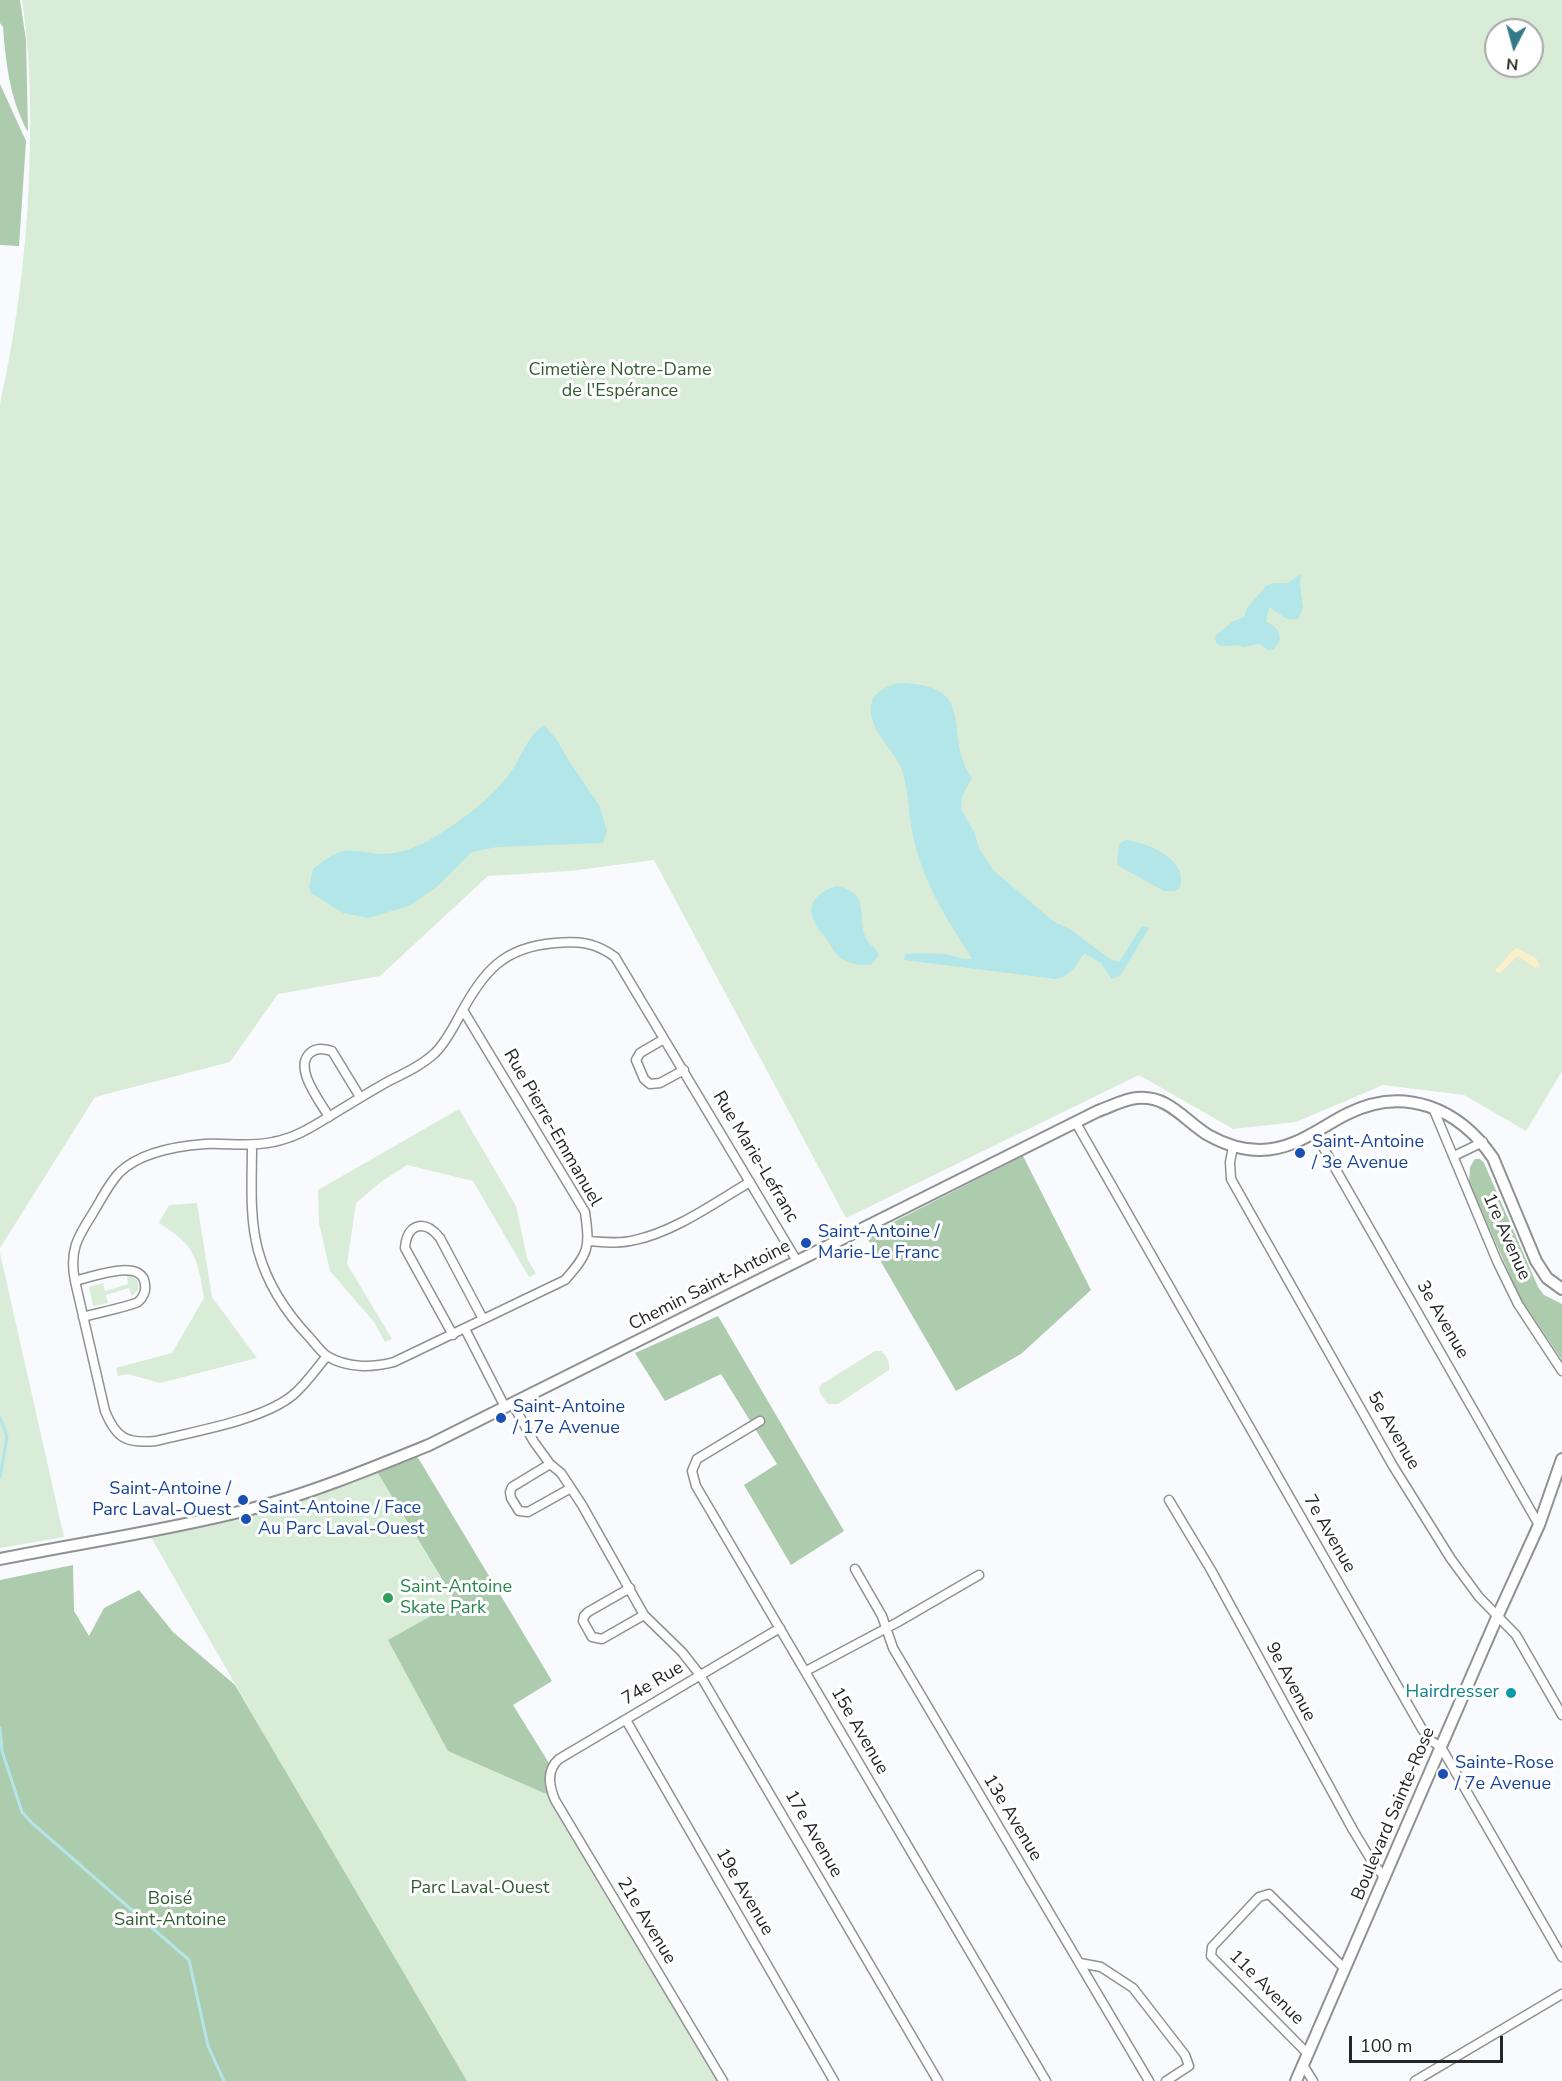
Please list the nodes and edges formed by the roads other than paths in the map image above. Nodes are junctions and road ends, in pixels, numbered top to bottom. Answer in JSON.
{"nodes":[{"id":1,"x":463,"y":1010,"type":"junction"},
{"id":2,"x":664,"y":1039,"type":"junction"},
{"id":3,"x":684,"y":1070,"type":"junction"},
{"id":4,"x":360,"y":1097,"type":"junction"},
{"id":5,"x":1433,"y":1108,"type":"junction"},
{"id":6,"x":329,"y":1117,"type":"junction"},
{"id":7,"x":1076,"y":1123,"type":"junction"},
{"id":8,"x":1315,"y":1132,"type":"junction"},
{"id":9,"x":1483,"y":1142,"type":"junction"},
{"id":10,"x":252,"y":1145,"type":"junction"},
{"id":11,"x":1233,"y":1147,"type":"junction"},
{"id":12,"x":1454,"y":1155,"type":"junction"},
{"id":13,"x":750,"y":1182,"type":"junction"},
{"id":14,"x":589,"y":1241,"type":"junction"},
{"id":15,"x":797,"y":1261,"type":"junction"},
{"id":16,"x":75,"y":1281,"type":"junction"},
{"id":17,"x":1562,"y":1289,"type":"edge"},
{"id":18,"x":83,"y":1317,"type":"junction"},
{"id":19,"x":483,"y":1319,"type":"junction"},
{"id":20,"x":465,"y":1329,"type":"junction"},
{"id":21,"x":453,"y":1335,"type":"junction"},
{"id":22,"x":327,"y":1356,"type":"junction"},
{"id":23,"x":1562,"y":1371,"type":"edge"},
{"id":24,"x":509,"y":1405,"type":"junction"},
{"id":25,"x":760,"y":1420,"type":"dead end"},
{"id":26,"x":1562,"y":1459,"type":"edge"},
{"id":27,"x":550,"y":1464,"type":"junction"},
{"id":28,"x":571,"y":1488,"type":"junction"},
{"id":29,"x":1169,"y":1500,"type":"dead end"},
{"id":30,"x":1539,"y":1524,"type":"junction"},
{"id":31,"x":0,"y":1559,"type":"edge"},
{"id":32,"x":855,"y":1569,"type":"dead end"},
{"id":33,"x":979,"y":1575,"type":"dead end"},
{"id":34,"x":630,"y":1588,"type":"junction"},
{"id":35,"x":644,"y":1615,"type":"junction"},
{"id":36,"x":1498,"y":1615,"type":"junction"},
{"id":37,"x":780,"y":1628,"type":"junction"},
{"id":38,"x":885,"y":1629,"type":"junction"},
{"id":39,"x":806,"y":1671,"type":"junction"},
{"id":40,"x":700,"y":1675,"type":"junction"},
{"id":41,"x":1562,"y":1715,"type":"edge"},
{"id":42,"x":626,"y":1720,"type":"junction"},
{"id":43,"x":1441,"y":1747,"type":"junction"},
{"id":44,"x":550,"y":1774,"type":"joint"},
{"id":45,"x":1385,"y":1878,"type":"junction"},
{"id":46,"x":1562,"y":1957,"type":"edge"},
{"id":47,"x":1080,"y":1963,"type":"junction"},
{"id":48,"x":1345,"y":1969,"type":"junction"},
{"id":49,"x":1562,"y":1994,"type":"edge"},
{"id":50,"x":1308,"y":2054,"type":"junction"},
{"id":51,"x":1303,"y":2065,"type":"junction"},
{"id":52,"x":723,"y":2081,"type":"edge"},
{"id":53,"x":834,"y":2081,"type":"edge"},
{"id":54,"x":938,"y":2081,"type":"edge"},
{"id":55,"x":1046,"y":2081,"type":"edge"},
{"id":56,"x":1149,"y":2081,"type":"edge"},
{"id":57,"x":1166,"y":2081,"type":"edge"},
{"id":58,"x":1296,"y":2081,"type":"edge"},
{"id":59,"x":1313,"y":2081,"type":"edge"},
{"id":60,"x":1415,"y":2081,"type":"edge"}],
"edges":[{"from":1,"to":2,"type":"street","name":"Rue Marie-Lefranc"},
{"from":1,"to":4,"type":"street","name":"Rue Marie-Lefranc"},
{"from":1,"to":14,"type":"street","name":"Rue Pierre-Emmanuel"},
{"from":2,"to":3,"type":"street","name":"Rue Marie-Lefranc"},
{"from":2,"to":3,"type":"street"},
{"from":3,"to":13,"type":"street","name":"Rue Marie-Lefranc"},
{"from":4,"to":6,"type":"street","name":"Rue Marie-Lefranc"},
{"from":4,"to":6,"type":"street"},
{"from":5,"to":8,"type":"street","name":"Chemin Saint-Antoine"},
{"from":5,"to":9,"type":"street","name":"Chemin Saint-Antoine"},
{"from":5,"to":12,"type":"street","name":"1re Avenue"},
{"from":6,"to":10,"type":"street","name":"Rue Marie-Lefranc"},
{"from":7,"to":11,"type":"street","name":"Chemin Saint-Antoine"},
{"from":7,"to":15,"type":"street","name":"Chemin Saint-Antoine"},
{"from":7,"to":43,"type":"street","name":"7e Avenue"},
{"from":8,"to":11,"type":"street","name":"Chemin Saint-Antoine"},
{"from":8,"to":30,"type":"street","name":"3e Avenue"},
{"from":9,"to":12,"type":"street"},
{"from":9,"to":17,"type":"street","name":"Chemin Saint-Antoine"},
{"from":10,"to":16,"type":"street","name":"Rue Marie-Lefranc"},
{"from":10,"to":22,"type":"street"},
{"from":11,"to":36,"type":"street","name":"5e Avenue"},
{"from":12,"to":23,"type":"street","name":"1re Avenue"},
{"from":13,"to":14,"type":"street"},
{"from":13,"to":15,"type":"street","name":"Rue Marie-Lefranc"},
{"from":14,"to":19,"type":"street"},
{"from":15,"to":24,"type":"street","name":"Chemin Saint-Antoine"},
{"from":16,"to":18,"type":"street","name":"Rue Marie-Lefranc"},
{"from":16,"to":18,"type":"street"},
{"from":18,"to":22,"type":"street","name":"Rue Marie-Lefranc"},
{"from":19,"to":20,"type":"street"},
{"from":19,"to":21,"type":"street"},
{"from":20,"to":21,"type":"street"},
{"from":20,"to":24,"type":"street","name":"17e Avenue"},
{"from":21,"to":22,"type":"street"},
{"from":24,"to":27,"type":"street","name":"17e Avenue"},
{"from":24,"to":31,"type":"street","name":"Chemin Saint-Antoine"},
{"from":25,"to":37,"type":"street","name":"15e Avenue"},
{"from":26,"to":30,"type":"street","name":"Boulevard Sainte-Rose"},
{"from":27,"to":28,"type":"street","name":"17e Avenue"},
{"from":27,"to":28,"type":"street"},
{"from":28,"to":34,"type":"street","name":"17e Avenue"},
{"from":29,"to":45,"type":"street","name":"9e Avenue"},
{"from":30,"to":36,"type":"street","name":"Boulevard Sainte-Rose"},
{"from":32,"to":38,"type":"street","name":"13e Avenue"},
{"from":33,"to":38,"type":"street"},
{"from":34,"to":35,"type":"street","name":"17e Avenue"},
{"from":34,"to":35,"type":"street"},
{"from":35,"to":40,"type":"street","name":"17e Avenue"},
{"from":36,"to":41,"type":"street","name":"5e Avenue"},
{"from":36,"to":43,"type":"street","name":"Boulevard Sainte-Rose"},
{"from":37,"to":39,"type":"street","name":"15e Avenue"},
{"from":37,"to":40,"type":"street","name":"74e Rue"},
{"from":38,"to":39,"type":"street"},
{"from":38,"to":47,"type":"street","name":"13e Avenue"},
{"from":39,"to":55,"type":"street","name":"15e Avenue"},
{"from":40,"to":42,"type":"street","name":"74e Rue"},
{"from":40,"to":54,"type":"street","name":"17e Avenue"},
{"from":42,"to":44,"type":"street","name":"74e Rue"},
{"from":42,"to":53,"type":"street","name":"19e Avenue"},
{"from":43,"to":45,"type":"street","name":"Boulevard Sainte-Rose"},
{"from":43,"to":46,"type":"street","name":"7e Avenue"},
{"from":44,"to":52,"type":"street","name":"21e Avenue"},
{"from":45,"to":48,"type":"street","name":"Boulevard Sainte-Rose"},
{"from":47,"to":56,"type":"street","name":"13e Avenue"},
{"from":47,"to":57,"type":"street"},
{"from":48,"to":50,"type":"street","name":"Boulevard Sainte-Rose"},
{"from":48,"to":50,"type":"street","name":"11e Avenue"},
{"from":49,"to":60,"type":"street"},
{"from":50,"to":51,"type":"street","name":"Boulevard Sainte-Rose"},
{"from":51,"to":58,"type":"street","name":"Boulevard Sainte-Rose"},
{"from":51,"to":59,"type":"street"}]}
